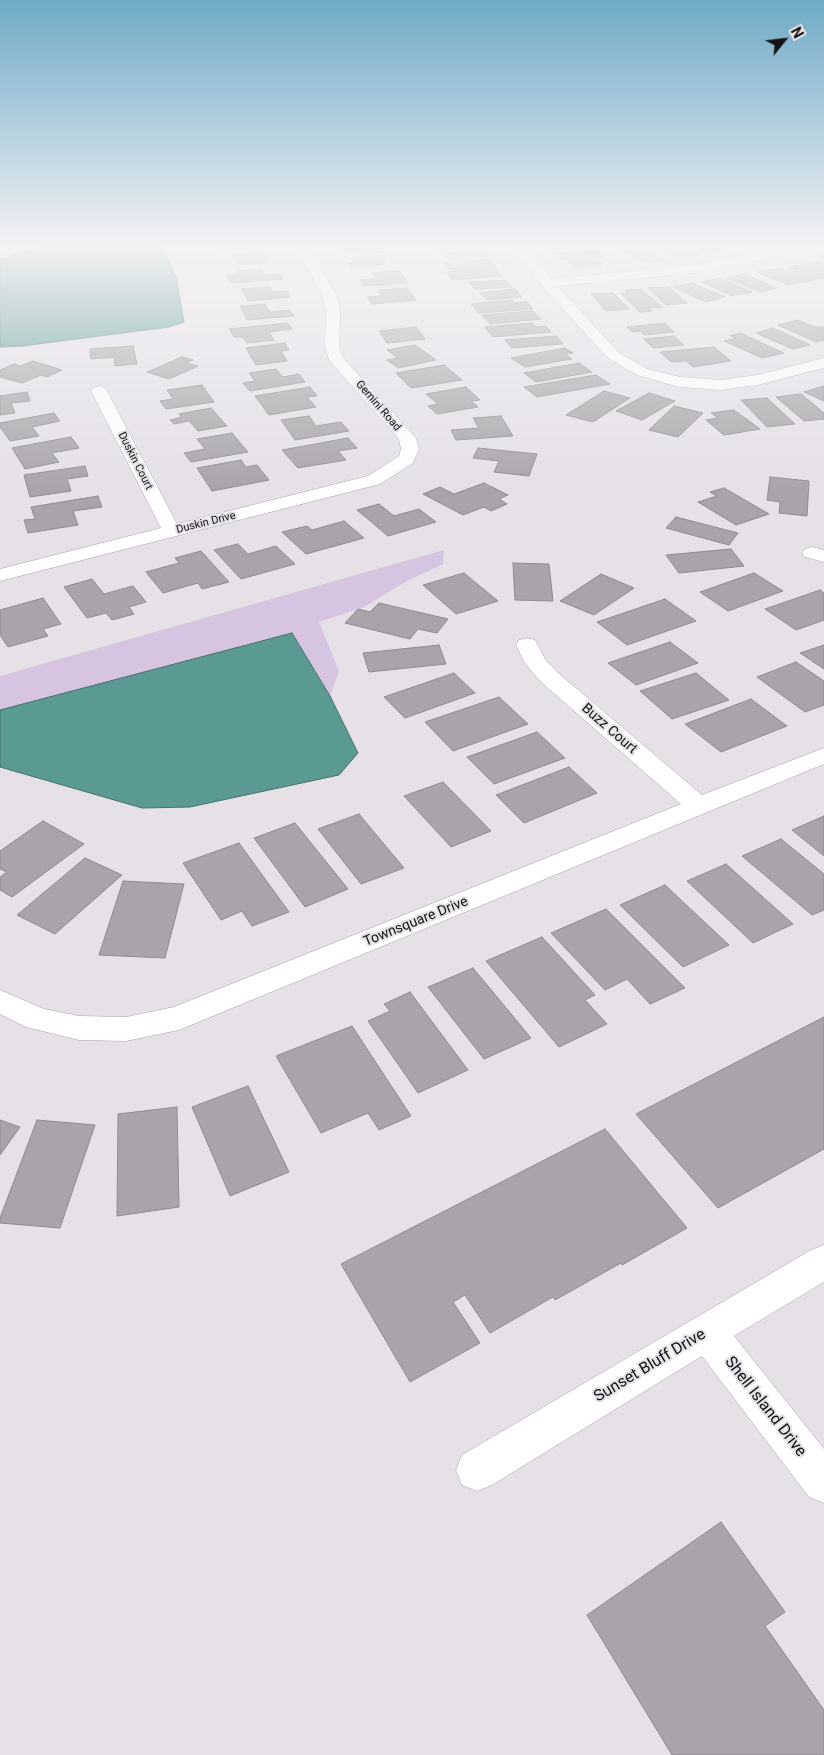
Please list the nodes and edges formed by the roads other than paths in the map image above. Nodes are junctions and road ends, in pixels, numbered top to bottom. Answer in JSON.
{"nodes":[{"id":1,"x":333,"y":326,"type":"edge"},
{"id":2,"x":588,"y":326,"type":"edge"},
{"id":3,"x":824,"y":363,"type":"edge"},
{"id":4,"x":99,"y":391,"type":"dead end"},
{"id":5,"x":407,"y":459,"type":"joint"},
{"id":6,"x":172,"y":532,"type":"junction"},
{"id":7,"x":0,"y":575,"type":"edge"},
{"id":8,"x":527,"y":645,"type":"dead end"},
{"id":9,"x":824,"y":756,"type":"edge"},
{"id":10,"x":699,"y":806,"type":"junction"},
{"id":11,"x":0,"y":1001,"type":"edge"},
{"id":12,"x":824,"y":1262,"type":"edge"},
{"id":13,"x":707,"y":1332,"type":"junction"},
{"id":14,"x":477,"y":1470,"type":"dead end"},
{"id":15,"x":824,"y":1482,"type":"edge"}],
"edges":[{"from":1,"to":5,"type":"street","name":"Gemini Road"},
{"from":2,"to":3,"type":"street"},
{"from":4,"to":6,"type":"street","name":"Duskin Court"},
{"from":5,"to":6,"type":"street","name":"Duskin Drive"},
{"from":6,"to":7,"type":"street","name":"Duskin Drive"},
{"from":8,"to":10,"type":"street","name":"Buzz Court"},
{"from":9,"to":10,"type":"street","name":"Townsquare Drive"},
{"from":10,"to":11,"type":"street","name":"Townsquare Drive"},
{"from":12,"to":13,"type":"street","name":"Sunset Bluff Drive"},
{"from":13,"to":14,"type":"street","name":"Sunset Bluff Drive"},
{"from":13,"to":15,"type":"street","name":"Shell Island Drive"}]}
